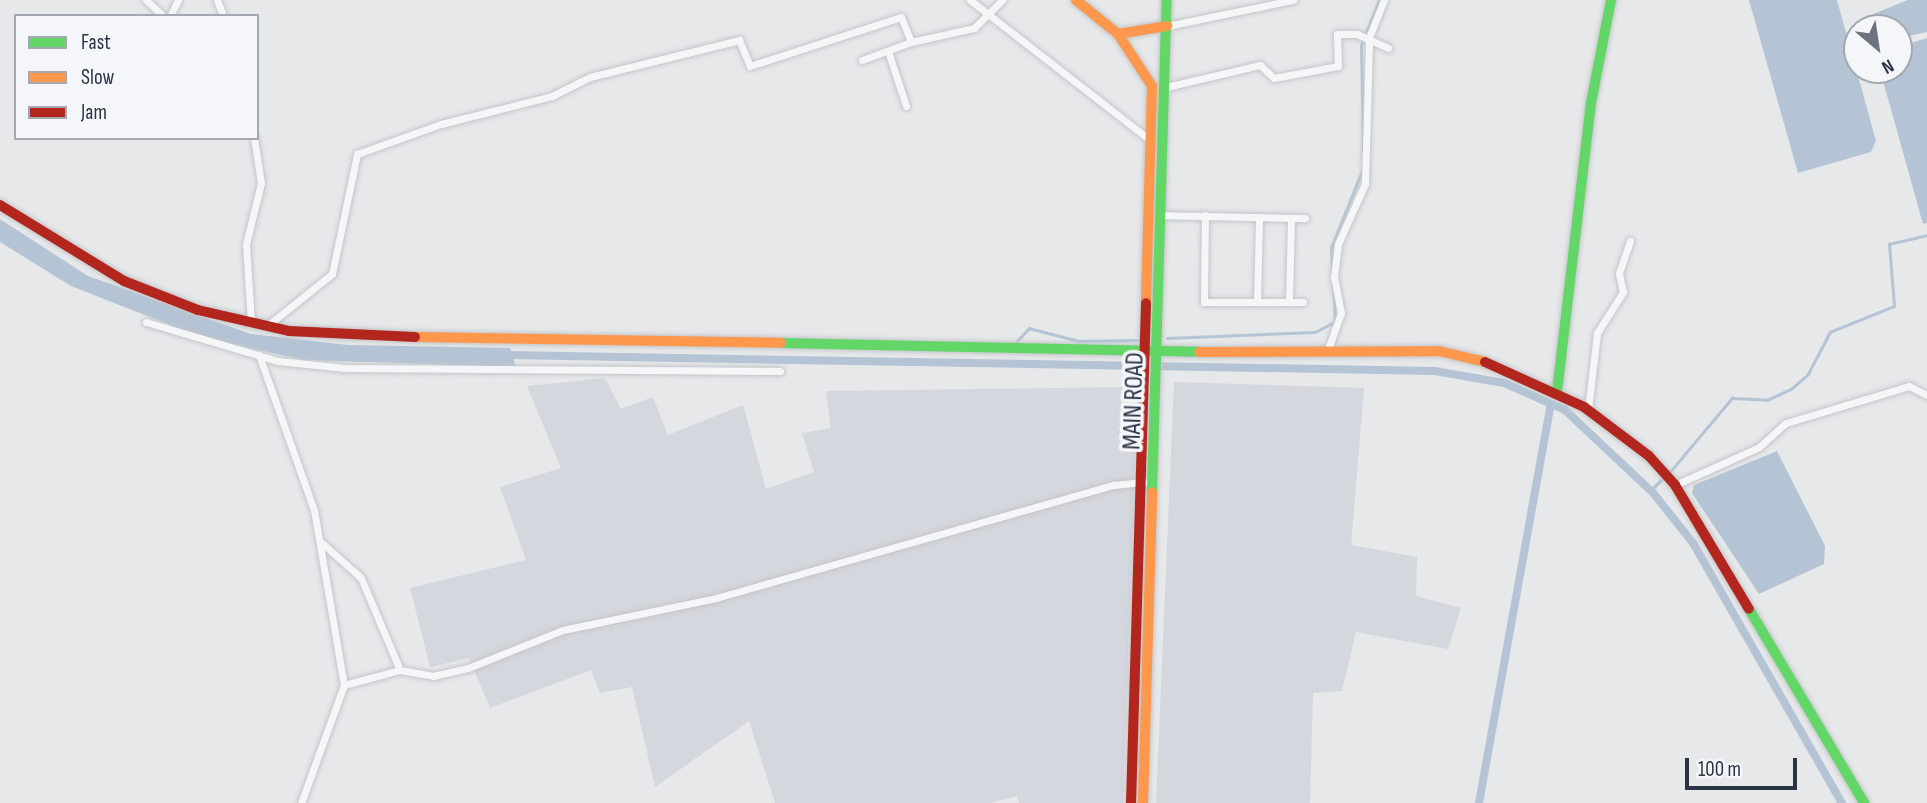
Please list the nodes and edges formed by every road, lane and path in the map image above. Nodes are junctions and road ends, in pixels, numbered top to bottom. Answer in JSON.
{"nodes":[{"id":1,"x":146,"y":0,"type":"edge"},
{"id":2,"x":970,"y":0,"type":"edge"},
{"id":3,"x":1002,"y":0,"type":"edge"},
{"id":4,"x":1076,"y":0,"type":"edge"},
{"id":5,"x":1167,"y":0,"type":"edge"},
{"id":6,"x":1293,"y":0,"type":"edge"},
{"id":7,"x":1384,"y":0,"type":"edge"},
{"id":8,"x":1611,"y":0,"type":"edge"},
{"id":9,"x":161,"y":14,"type":"edge"},
{"id":10,"x":988,"y":15,"type":"junction"},
{"id":11,"x":1167,"y":26,"type":"junction"},
{"id":12,"x":1118,"y":34,"type":"junction"},
{"id":13,"x":1368,"y":41,"type":"junction"},
{"id":14,"x":911,"y":42,"type":"junction"},
{"id":15,"x":1388,"y":48,"type":"dead end"},
{"id":16,"x":888,"y":51,"type":"junction"},
{"id":17,"x":862,"y":60,"type":"dead end"},
{"id":18,"x":1166,"y":87,"type":"junction"},
{"id":19,"x":906,"y":106,"type":"dead end"},
{"id":20,"x":254,"y":140,"type":"edge"},
{"id":21,"x":1152,"y":142,"type":"junction"},
{"id":22,"x":0,"y":205,"type":"edge"},
{"id":23,"x":1150,"y":215,"type":"junction"},
{"id":24,"x":1164,"y":215,"type":"junction"},
{"id":25,"x":1205,"y":215,"type":"junction"},
{"id":26,"x":1259,"y":217,"type":"junction"},
{"id":27,"x":1291,"y":218,"type":"junction"},
{"id":28,"x":1305,"y":218,"type":"dead end"},
{"id":29,"x":1630,"y":241,"type":"dead end"},
{"id":30,"x":1289,"y":301,"type":"junction"},
{"id":31,"x":1257,"y":302,"type":"junction"},
{"id":32,"x":1303,"y":302,"type":"dead end"},
{"id":33,"x":146,"y":322,"type":"dead end"},
{"id":34,"x":251,"y":322,"type":"junction"},
{"id":35,"x":267,"y":326,"type":"junction"},
{"id":36,"x":1153,"y":352,"type":"junction"},
{"id":37,"x":1327,"y":352,"type":"junction"},
{"id":38,"x":259,"y":355,"type":"junction"},
{"id":39,"x":780,"y":371,"type":"dead end"},
{"id":40,"x":1153,"y":371,"type":"junction"},
{"id":41,"x":1557,"y":392,"type":"junction"},
{"id":42,"x":1927,"y":395,"type":"edge"},
{"id":43,"x":1588,"y":410,"type":"junction"},
{"id":44,"x":1144,"y":482,"type":"junction"},
{"id":45,"x":1675,"y":485,"type":"junction"},
{"id":46,"x":322,"y":543,"type":"junction"},
{"id":47,"x":400,"y":670,"type":"junction"},
{"id":48,"x":344,"y":685,"type":"junction"},
{"id":49,"x":301,"y":803,"type":"edge"},
{"id":50,"x":1131,"y":803,"type":"edge"},
{"id":51,"x":1143,"y":803,"type":"edge"},
{"id":52,"x":1864,"y":803,"type":"edge"}],
"edges":[{"from":1,"to":9,"type":"street"},
{"from":2,"to":10,"type":"street"},
{"from":3,"to":10,"type":"street"},
{"from":4,"to":12,"type":"main road","name":"MAIN ROAD"},
{"from":5,"to":11,"type":"main road","name":"MAIN ROAD"},
{"from":6,"to":11,"type":"street"},
{"from":7,"to":13,"type":"street"},
{"from":8,"to":41,"type":"main road"},
{"from":10,"to":14,"type":"street"},
{"from":10,"to":21,"type":"street"},
{"from":11,"to":12,"type":"main road"},
{"from":11,"to":18,"type":"main road","name":"MAIN ROAD"},
{"from":12,"to":21,"type":"main road","name":"MAIN ROAD"},
{"from":13,"to":15,"type":"street"},
{"from":13,"to":18,"type":"street"},
{"from":13,"to":37,"type":"street"},
{"from":14,"to":16,"type":"street"},
{"from":14,"to":35,"type":"street"},
{"from":16,"to":17,"type":"street"},
{"from":16,"to":19,"type":"street"},
{"from":18,"to":24,"type":"main road","name":"MAIN ROAD"},
{"from":20,"to":34,"type":"street"},
{"from":21,"to":23,"type":"main road","name":"MAIN ROAD"},
{"from":22,"to":34,"type":"main road"},
{"from":23,"to":24,"type":"street"},
{"from":23,"to":36,"type":"main road","name":"MAIN ROAD"},
{"from":24,"to":25,"type":"street"},
{"from":24,"to":36,"type":"main road","name":"MAIN ROAD"},
{"from":25,"to":26,"type":"street"},
{"from":25,"to":31,"type":"street"},
{"from":26,"to":27,"type":"street"},
{"from":26,"to":31,"type":"street"},
{"from":27,"to":28,"type":"street"},
{"from":27,"to":30,"type":"street"},
{"from":29,"to":43,"type":"street"},
{"from":30,"to":31,"type":"street"},
{"from":30,"to":32,"type":"street"},
{"from":33,"to":38,"type":"street"},
{"from":34,"to":35,"type":"main road"},
{"from":35,"to":36,"type":"main road"},
{"from":36,"to":37,"type":"main road"},
{"from":36,"to":40,"type":"main road","name":"MAIN ROAD"},
{"from":37,"to":41,"type":"main road"},
{"from":38,"to":39,"type":"street"},
{"from":38,"to":46,"type":"street"},
{"from":40,"to":44,"type":"main road","name":"MAIN ROAD"},
{"from":40,"to":51,"type":"main road","name":"MAIN ROAD"},
{"from":41,"to":43,"type":"main road"},
{"from":42,"to":45,"type":"street"},
{"from":43,"to":45,"type":"main road"},
{"from":44,"to":47,"type":"street"},
{"from":44,"to":50,"type":"main road","name":"MAIN ROAD"},
{"from":45,"to":52,"type":"main road"},
{"from":46,"to":47,"type":"street"},
{"from":46,"to":48,"type":"street"},
{"from":47,"to":48,"type":"street"},
{"from":48,"to":49,"type":"street"}]}
